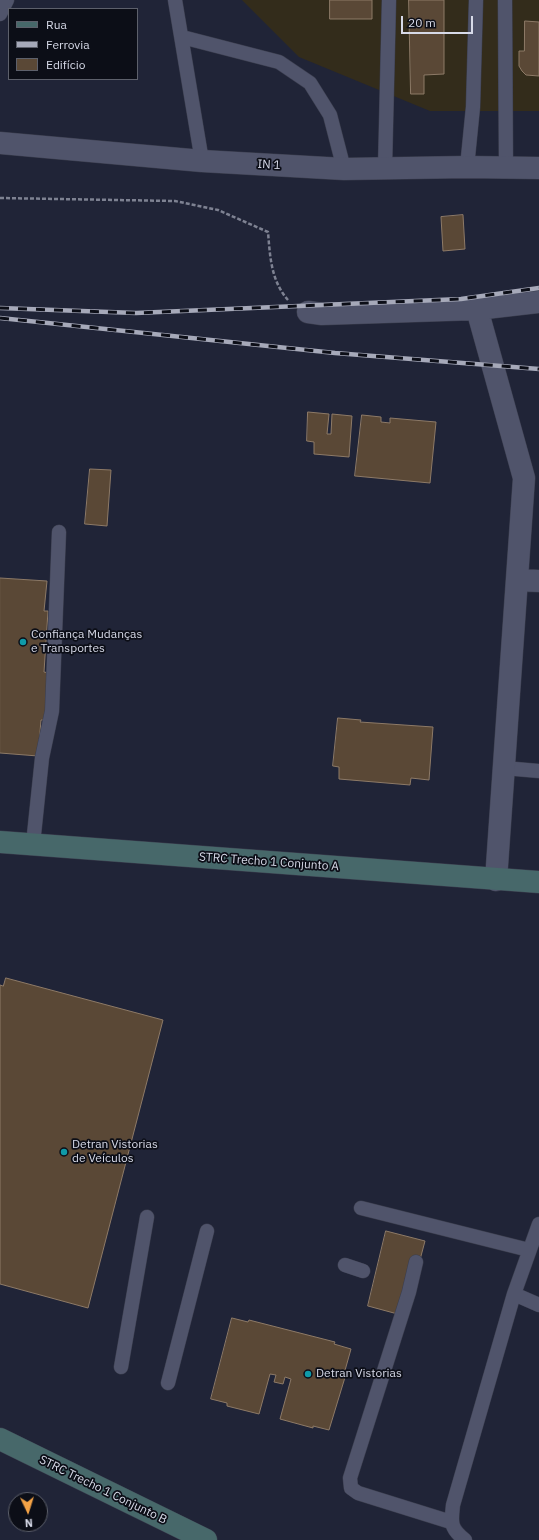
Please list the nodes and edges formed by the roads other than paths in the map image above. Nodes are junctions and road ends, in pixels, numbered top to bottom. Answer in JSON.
{"nodes":[{"id":1,"x":7,"y":0,"type":"edge"},
{"id":2,"x":175,"y":0,"type":"edge"},
{"id":3,"x":389,"y":0,"type":"edge"},
{"id":4,"x":476,"y":0,"type":"edge"},
{"id":5,"x":505,"y":0,"type":"edge"},
{"id":6,"x":0,"y":14,"type":"edge"},
{"id":7,"x":182,"y":37,"type":"junction"},
{"id":8,"x":0,"y":143,"type":"edge"},
{"id":9,"x":202,"y":161,"type":"junction"},
{"id":10,"x":467,"y":167,"type":"junction"},
{"id":11,"x":506,"y":167,"type":"junction"},
{"id":12,"x":386,"y":168,"type":"junction"},
{"id":13,"x":539,"y":168,"type":"edge"},
{"id":14,"x":344,"y":169,"type":"junction"},
{"id":15,"x":539,"y":302,"type":"edge"},
{"id":16,"x":477,"y":309,"type":"junction"},
{"id":17,"x":308,"y":312,"type":"road end"},
{"id":18,"x":532,"y":478,"type":"edge"},
{"id":19,"x":59,"y":532,"type":"dead end"},
{"id":20,"x":517,"y":580,"type":"junction"},
{"id":21,"x":539,"y":581,"type":"edge"},
{"id":22,"x":504,"y":768,"type":"junction"},
{"id":23,"x":539,"y":771,"type":"edge"},
{"id":24,"x":0,"y":842,"type":"edge"},
{"id":25,"x":34,"y":844,"type":"junction"},
{"id":26,"x":496,"y":880,"type":"junction"},
{"id":27,"x":539,"y":882,"type":"edge"},
{"id":28,"x":361,"y":1208,"type":"dead end"},
{"id":29,"x":148,"y":1217,"type":"dead end"},
{"id":30,"x":539,"y":1226,"type":"edge"},
{"id":31,"x":207,"y":1231,"type":"dead end"},
{"id":32,"x":529,"y":1250,"type":"junction"},
{"id":33,"x":416,"y":1262,"type":"dead end"},
{"id":34,"x":345,"y":1265,"type":"dead end"},
{"id":35,"x":363,"y":1271,"type":"dead end"},
{"id":36,"x":514,"y":1294,"type":"junction"},
{"id":37,"x":539,"y":1305,"type":"edge"},
{"id":38,"x":121,"y":1368,"type":"dead end"},
{"id":39,"x":168,"y":1383,"type":"dead end"},
{"id":40,"x":0,"y":1439,"type":"edge"},
{"id":41,"x":451,"y":1522,"type":"junction"},
{"id":42,"x":206,"y":1540,"type":"edge"},
{"id":43,"x":465,"y":1540,"type":"edge"}],
"edges":[{"from":1,"to":6,"type":"lane"},
{"from":2,"to":7,"type":"lane"},
{"from":3,"to":12,"type":"lane"},
{"from":4,"to":10,"type":"lane"},
{"from":5,"to":11,"type":"lane"},
{"from":7,"to":9,"type":"lane"},
{"from":7,"to":14,"type":"lane"},
{"from":8,"to":9,"type":"street","name":"IN 1"},
{"from":9,"to":14,"type":"street","name":"IN 1"},
{"from":10,"to":11,"type":"street","name":"IN 1"},
{"from":10,"to":12,"type":"street","name":"IN 1"},
{"from":11,"to":13,"type":"street","name":"IN 1"},
{"from":12,"to":14,"type":"street","name":"IN 1"},
{"from":15,"to":16,"type":"street"},
{"from":16,"to":17,"type":"street"},
{"from":16,"to":18,"type":"street"},
{"from":18,"to":20,"type":"street"},
{"from":19,"to":25,"type":"lane"},
{"from":20,"to":21,"type":"street"},
{"from":20,"to":22,"type":"street"},
{"from":22,"to":23,"type":"lane"},
{"from":22,"to":26,"type":"street"},
{"from":24,"to":25,"type":"main road","name":"STRC Trecho 1 Conjunto A"},
{"from":25,"to":26,"type":"main road","name":"STRC Trecho 1 Conjunto A"},
{"from":26,"to":27,"type":"main road","name":"STRC Trecho 1 Conjunto A"},
{"from":28,"to":32,"type":"lane"},
{"from":29,"to":38,"type":"lane"},
{"from":30,"to":32,"type":"lane"},
{"from":31,"to":39,"type":"lane"},
{"from":32,"to":36,"type":"lane"},
{"from":33,"to":41,"type":"lane"},
{"from":34,"to":35,"type":"lane"},
{"from":36,"to":37,"type":"lane"},
{"from":36,"to":41,"type":"lane"},
{"from":40,"to":42,"type":"main road","name":"STRC Trecho 1 Conjunto B"},
{"from":41,"to":43,"type":"lane"}]}
